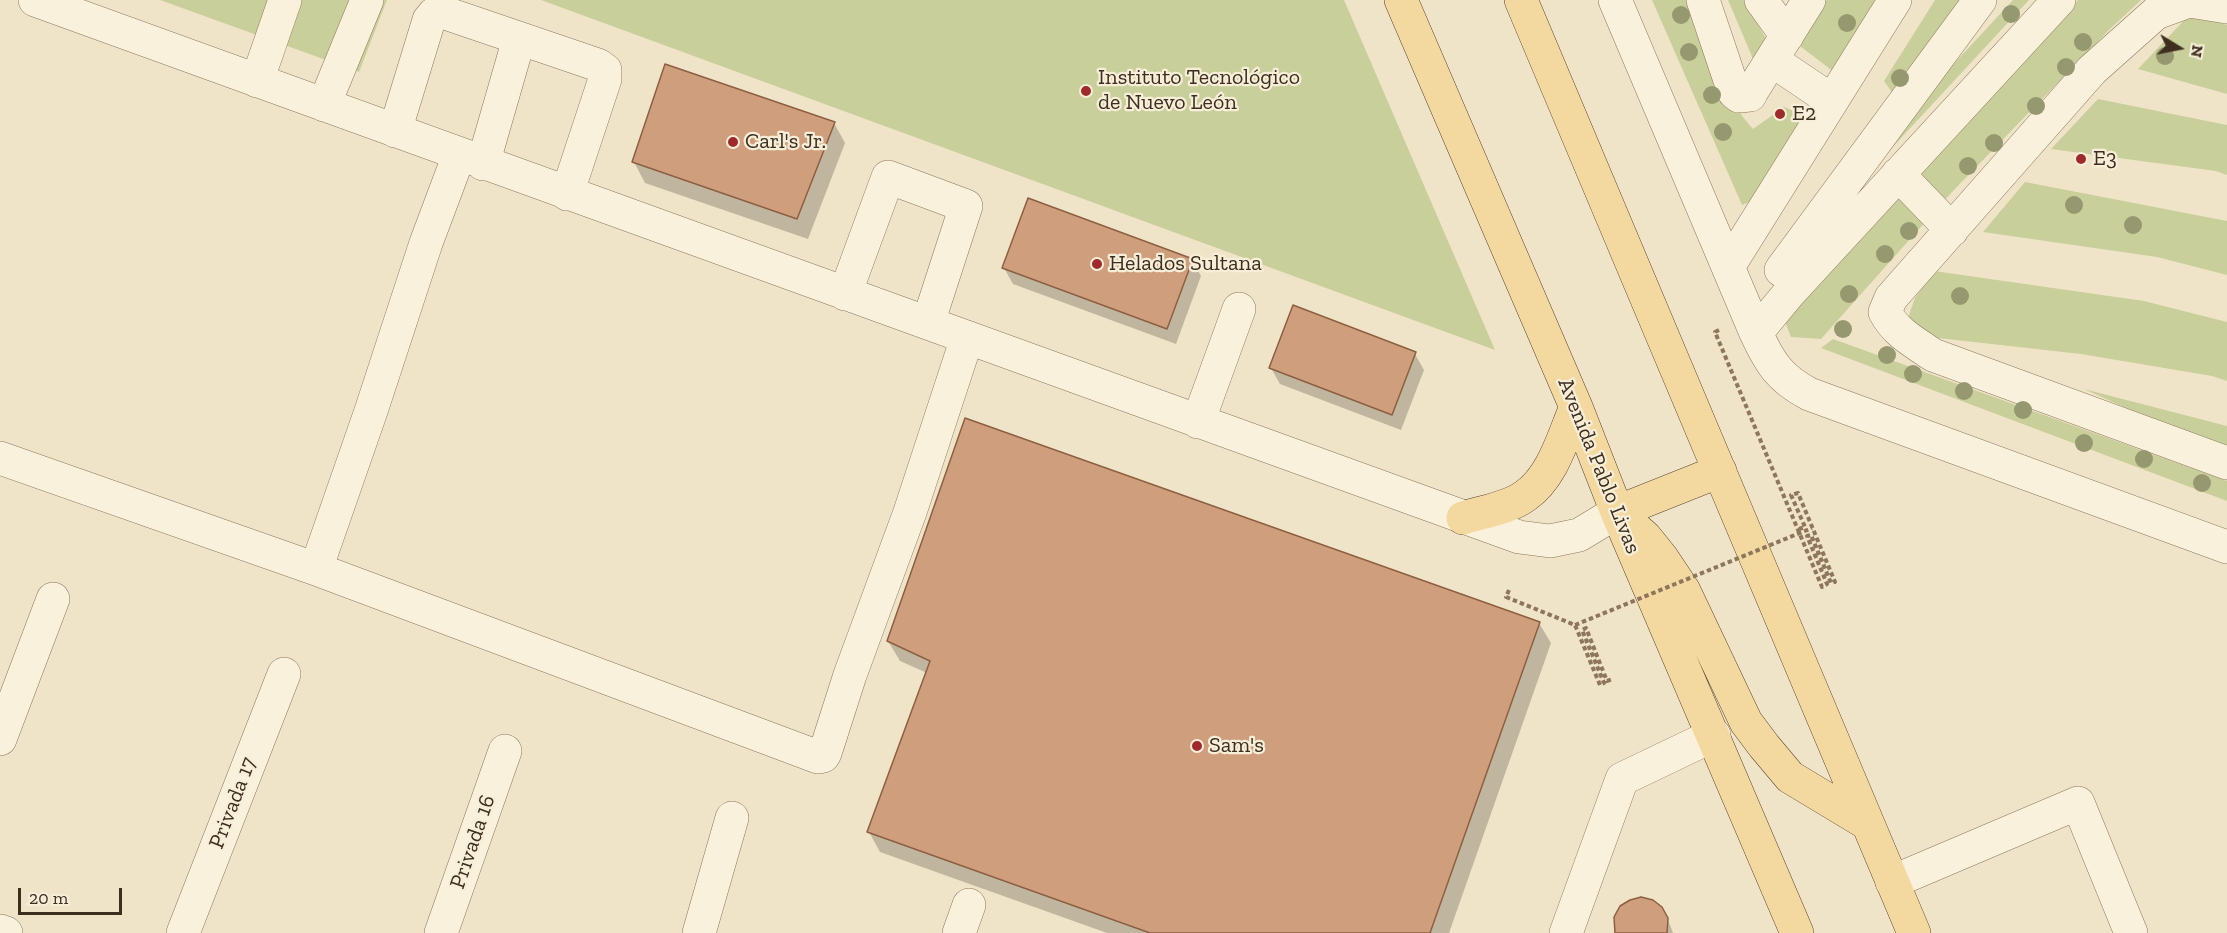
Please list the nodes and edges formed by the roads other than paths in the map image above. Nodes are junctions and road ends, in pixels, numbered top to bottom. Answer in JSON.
{"nodes":[{"id":1,"x":35,"y":0,"type":"edge"},
{"id":2,"x":285,"y":0,"type":"edge"},
{"id":3,"x":367,"y":0,"type":"edge"},
{"id":4,"x":1401,"y":0,"type":"edge"},
{"id":5,"x":1521,"y":0,"type":"edge"},
{"id":6,"x":1616,"y":0,"type":"edge"},
{"id":7,"x":1704,"y":0,"type":"edge"},
{"id":8,"x":1761,"y":0,"type":"edge"},
{"id":9,"x":1809,"y":0,"type":"edge"},
{"id":10,"x":1895,"y":0,"type":"edge"},
{"id":11,"x":1980,"y":0,"type":"edge"},
{"id":12,"x":2058,"y":0,"type":"edge"},
{"id":13,"x":2227,"y":7,"type":"edge"},
{"id":14,"x":519,"y":39,"type":"junction"},
{"id":15,"x":1780,"y":49,"type":"junction"},
{"id":16,"x":256,"y":81,"type":"junction"},
{"id":17,"x":1831,"y":100,"type":"junction"},
{"id":18,"x":324,"y":105,"type":"junction"},
{"id":19,"x":394,"y":131,"type":"junction"},
{"id":20,"x":471,"y":159,"type":"junction"},
{"id":21,"x":1898,"y":174,"type":"junction"},
{"id":22,"x":567,"y":194,"type":"junction"},
{"id":23,"x":1952,"y":230,"type":"junction"},
{"id":24,"x":1728,"y":267,"type":"junction"},
{"id":25,"x":1781,"y":270,"type":"dead end"},
{"id":26,"x":845,"y":294,"type":"junction"},
{"id":27,"x":1239,"y":309,"type":"dead end"},
{"id":28,"x":928,"y":323,"type":"junction"},
{"id":29,"x":1753,"y":325,"type":"junction"},
{"id":30,"x":968,"y":338,"type":"junction"},
{"id":31,"x":1576,"y":407,"type":"junction"},
{"id":32,"x":1198,"y":422,"type":"junction"},
{"id":33,"x":0,"y":458,"type":"edge"},
{"id":34,"x":2227,"y":463,"type":"edge"},
{"id":35,"x":1720,"y":471,"type":"junction"},
{"id":36,"x":1617,"y":513,"type":"junction"},
{"id":37,"x":1463,"y":518,"type":"junction"},
{"id":38,"x":2227,"y":547,"type":"edge"},
{"id":39,"x":316,"y":569,"type":"junction"},
{"id":40,"x":53,"y":599,"type":"dead end"},
{"id":41,"x":284,"y":674,"type":"dead end"},
{"id":42,"x":1714,"y":735,"type":"junction"},
{"id":43,"x":0,"y":739,"type":"edge"},
{"id":44,"x":505,"y":751,"type":"dead end"},
{"id":45,"x":732,"y":818,"type":"dead end"},
{"id":46,"x":1868,"y":824,"type":"junction"},
{"id":47,"x":1892,"y":882,"type":"junction"},
{"id":48,"x":0,"y":931,"type":"edge"},
{"id":49,"x":6,"y":933,"type":"edge"},
{"id":50,"x":183,"y":933,"type":"edge"},
{"id":51,"x":441,"y":933,"type":"edge"},
{"id":52,"x":699,"y":933,"type":"edge"},
{"id":53,"x":1566,"y":933,"type":"edge"},
{"id":54,"x":1797,"y":933,"type":"edge"},
{"id":55,"x":1914,"y":933,"type":"edge"},
{"id":56,"x":2131,"y":933,"type":"edge"}],
"edges":[{"from":1,"to":16,"type":"street"},
{"from":2,"to":16,"type":"street"},
{"from":3,"to":18,"type":"street"},
{"from":4,"to":31,"type":"main road","name":"Avenida Pablo Livas"},
{"from":5,"to":35,"type":"main road"},
{"from":6,"to":24,"type":"street"},
{"from":7,"to":15,"type":"street"},
{"from":8,"to":15,"type":"street"},
{"from":9,"to":15,"type":"street"},
{"from":10,"to":17,"type":"street"},
{"from":11,"to":25,"type":"street"},
{"from":12,"to":21,"type":"street"},
{"from":13,"to":23,"type":"street"},
{"from":14,"to":19,"type":"street"},
{"from":14,"to":20,"type":"street"},
{"from":14,"to":22,"type":"street"},
{"from":15,"to":17,"type":"street"},
{"from":16,"to":18,"type":"street"},
{"from":17,"to":24,"type":"street"},
{"from":18,"to":19,"type":"street"},
{"from":19,"to":20,"type":"street"},
{"from":20,"to":22,"type":"street"},
{"from":20,"to":39,"type":"street"},
{"from":21,"to":23,"type":"street"},
{"from":21,"to":29,"type":"street"},
{"from":22,"to":26,"type":"street"},
{"from":23,"to":34,"type":"street"},
{"from":24,"to":29,"type":"street"},
{"from":26,"to":28,"type":"street"},
{"from":26,"to":28,"type":"street"},
{"from":27,"to":32,"type":"street"},
{"from":28,"to":30,"type":"street"},
{"from":29,"to":38,"type":"street"},
{"from":30,"to":32,"type":"street"},
{"from":30,"to":39,"type":"street"},
{"from":31,"to":36,"type":"main road","name":"Avenida Pablo Livas"},
{"from":31,"to":37,"type":"main road"},
{"from":32,"to":37,"type":"street"},
{"from":33,"to":39,"type":"street"},
{"from":35,"to":36,"type":"main road"},
{"from":35,"to":46,"type":"main road"},
{"from":36,"to":37,"type":"street"},
{"from":36,"to":42,"type":"main road","name":"Avenida Pablo Livas"},
{"from":36,"to":46,"type":"main road"},
{"from":40,"to":43,"type":"street"},
{"from":41,"to":50,"type":"street","name":"Privada 17"},
{"from":42,"to":53,"type":"street"},
{"from":42,"to":54,"type":"main road","name":"Avenida Pablo Livas"},
{"from":44,"to":51,"type":"street","name":"Privada 16"},
{"from":45,"to":52,"type":"street"},
{"from":46,"to":47,"type":"main road"},
{"from":47,"to":55,"type":"main road"},
{"from":47,"to":56,"type":"street"},
{"from":48,"to":49,"type":"street"}]}
